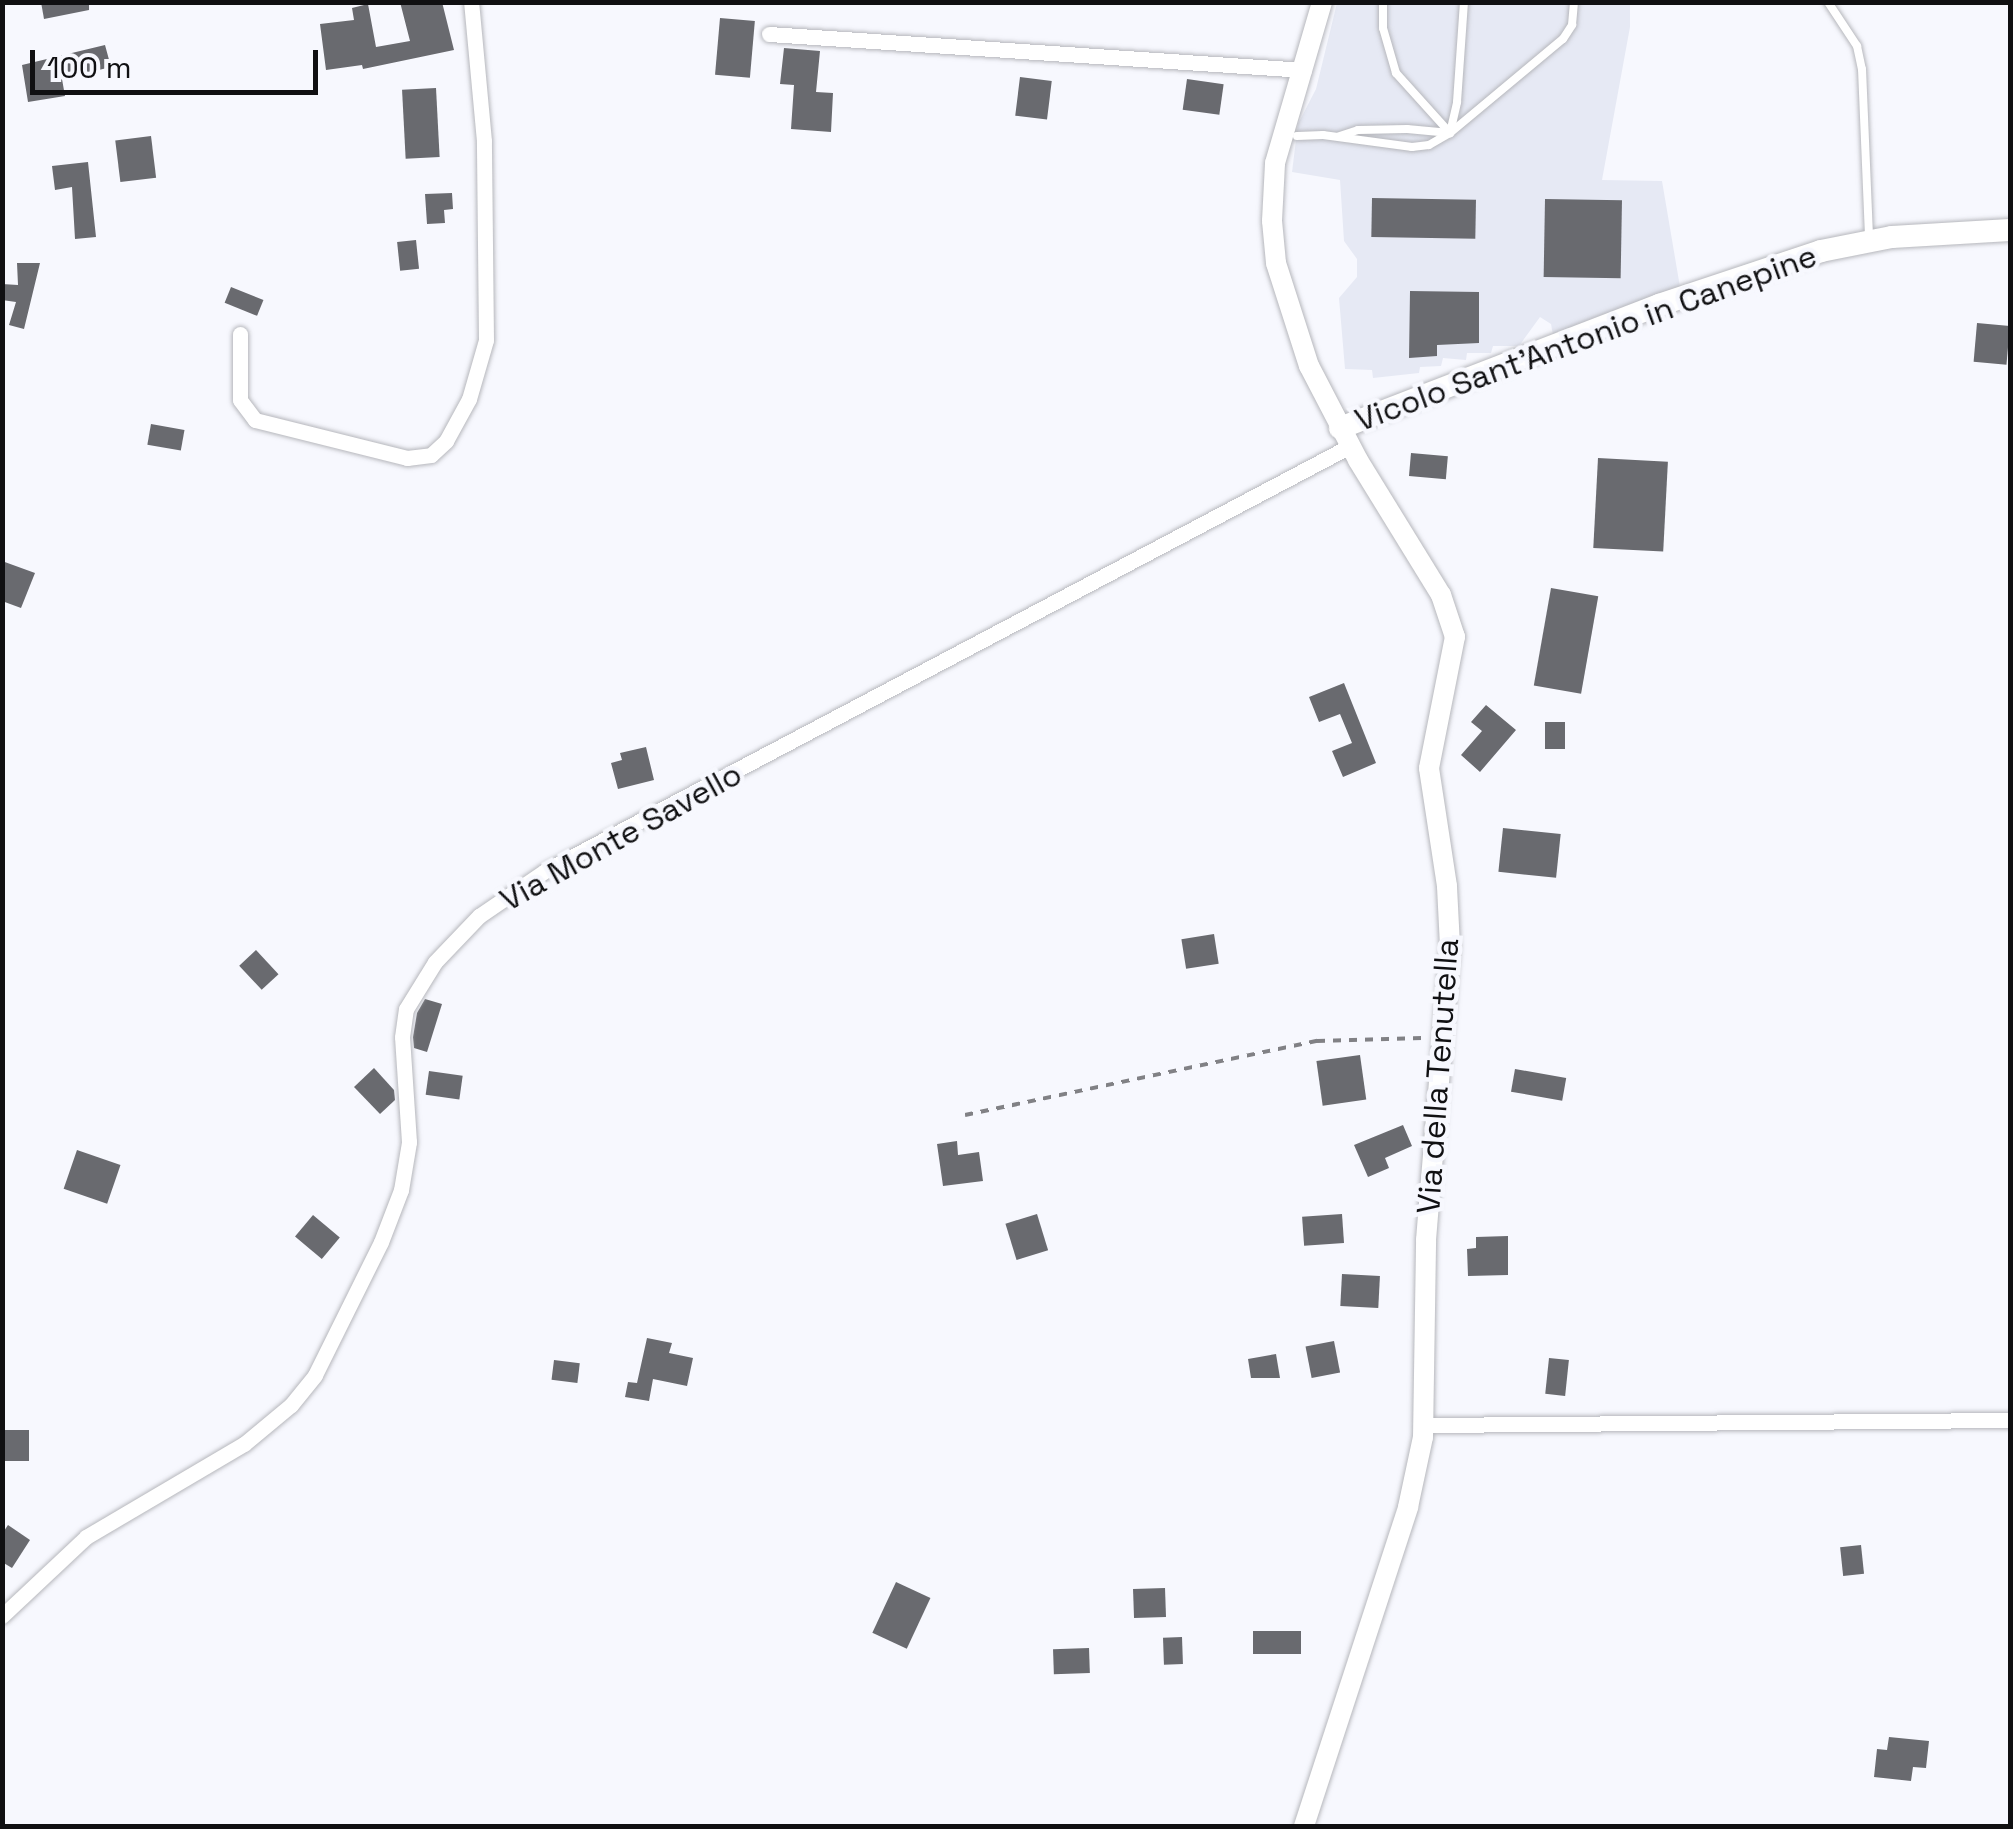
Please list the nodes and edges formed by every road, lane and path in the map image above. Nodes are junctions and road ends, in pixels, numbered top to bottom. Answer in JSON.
{"nodes":[{"id":1,"x":472,"y":2,"type":"edge"},
{"id":2,"x":1322,"y":2,"type":"edge"},
{"id":3,"x":1383,"y":2,"type":"edge"},
{"id":4,"x":1464,"y":2,"type":"edge"},
{"id":5,"x":1574,"y":2,"type":"edge"},
{"id":6,"x":1828,"y":2,"type":"edge"},
{"id":7,"x":769,"y":34,"type":"dead end"},
{"id":8,"x":1304,"y":70,"type":"junction"},
{"id":9,"x":1450,"y":133,"type":"junction"},
{"id":10,"x":1289,"y":136,"type":"junction"},
{"id":11,"x":1338,"y":136,"type":"junction"},
{"id":12,"x":2010,"y":230,"type":"edge"},
{"id":13,"x":1869,"y":240,"type":"junction"},
{"id":14,"x":240,"y":334,"type":"dead end"},
{"id":15,"x":1345,"y":437,"type":"junction"},
{"id":16,"x":1445,"y":1038,"type":"junction"},
{"id":17,"x":965,"y":1115,"type":"dead end"},
{"id":18,"x":2010,"y":1420,"type":"edge"},
{"id":19,"x":1425,"y":1425,"type":"junction"},
{"id":20,"x":2,"y":1616,"type":"edge"},
{"id":21,"x":1304,"y":1826,"type":"edge"}],
"edges":[{"from":1,"to":14,"type":"street"},
{"from":2,"to":8,"type":"street","name":"Via della Tenutella"},
{"from":3,"to":9,"type":"lane"},
{"from":4,"to":9,"type":"lane"},
{"from":5,"to":9,"type":"lane"},
{"from":6,"to":13,"type":"lane"},
{"from":7,"to":8,"type":"street"},
{"from":8,"to":10,"type":"street","name":"Via della Tenutella"},
{"from":9,"to":11,"type":"lane"},
{"from":9,"to":11,"type":"lane"},
{"from":10,"to":11,"type":"lane"},
{"from":10,"to":15,"type":"street","name":"Via della Tenutella"},
{"from":12,"to":13,"type":"main road","name":"Vicolo Sant'Antonio in Canepine"},
{"from":13,"to":15,"type":"main road","name":"Vicolo Sant'Antonio in Canepine"},
{"from":15,"to":16,"type":"street","name":"Via della Tenutella"},
{"from":15,"to":20,"type":"street","name":"Via Monte Savello"},
{"from":16,"to":17,"type":"path"},
{"from":16,"to":19,"type":"street","name":"Via della Tenutella"},
{"from":18,"to":19,"type":"street"},
{"from":19,"to":21,"type":"street","name":"Via della Tenutella"}]}
